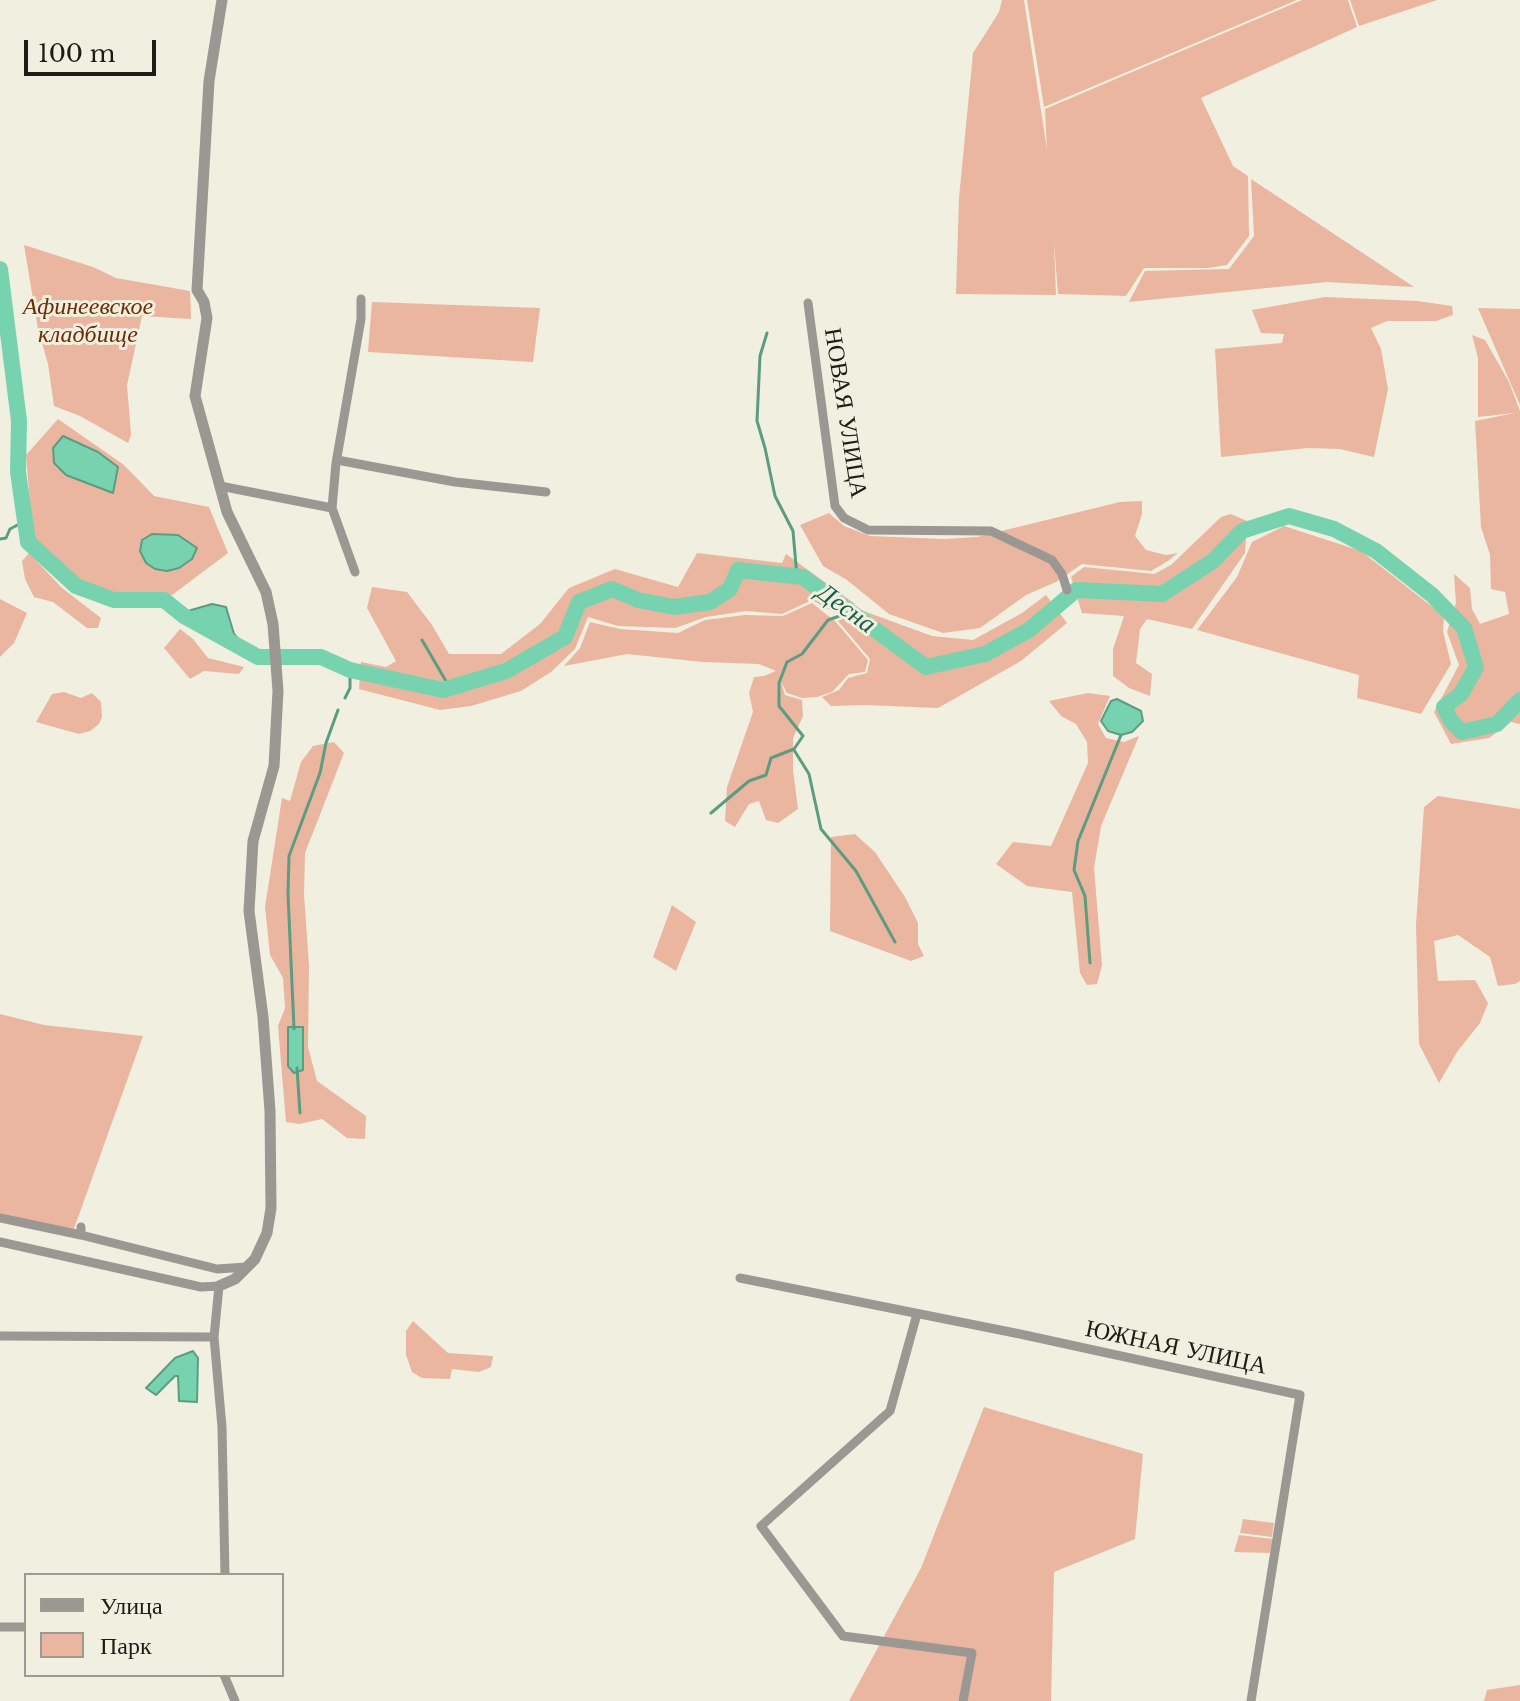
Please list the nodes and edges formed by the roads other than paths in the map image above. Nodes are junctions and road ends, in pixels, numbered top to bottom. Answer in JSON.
{"nodes":[{"id":1,"x":222,"y":0,"type":"edge"},
{"id":2,"x":361,"y":299,"type":"dead end"},
{"id":3,"x":808,"y":303,"type":"dead end"},
{"id":4,"x":337,"y":460,"type":"junction"},
{"id":5,"x":220,"y":486,"type":"junction"},
{"id":6,"x":546,"y":492,"type":"dead end"},
{"id":7,"x":332,"y":508,"type":"junction"},
{"id":8,"x":355,"y":572,"type":"dead end"},
{"id":9,"x":1067,"y":590,"type":"dead end"},
{"id":10,"x":0,"y":1218,"type":"edge"},
{"id":11,"x":0,"y":1242,"type":"edge"},
{"id":12,"x":247,"y":1267,"type":"junction"},
{"id":13,"x":740,"y":1278,"type":"dead end"},
{"id":14,"x":219,"y":1286,"type":"junction"},
{"id":15,"x":917,"y":1314,"type":"junction"},
{"id":16,"x":0,"y":1336,"type":"edge"},
{"id":17,"x":214,"y":1337,"type":"junction"},
{"id":18,"x":225,"y":1573,"type":"edge"},
{"id":19,"x":0,"y":1627,"type":"edge"},
{"id":20,"x":24,"y":1627,"type":"edge"},
{"id":21,"x":225,"y":1677,"type":"edge"},
{"id":22,"x":235,"y":1701,"type":"edge"},
{"id":23,"x":963,"y":1701,"type":"edge"},
{"id":24,"x":1251,"y":1701,"type":"edge"}],
"edges":[{"from":1,"to":5,"type":"street"},
{"from":2,"to":4,"type":"street"},
{"from":3,"to":9,"type":"street","name":"НОВАЯ УЛИЦА"},
{"from":4,"to":6,"type":"street"},
{"from":4,"to":7,"type":"street"},
{"from":5,"to":7,"type":"street"},
{"from":5,"to":12,"type":"street"},
{"from":7,"to":8,"type":"street"},
{"from":10,"to":12,"type":"street"},
{"from":11,"to":14,"type":"street"},
{"from":12,"to":14,"type":"street"},
{"from":13,"to":15,"type":"street","name":"ЮЖНАЯ УЛИЦА"},
{"from":14,"to":17,"type":"street"},
{"from":15,"to":23,"type":"street"},
{"from":15,"to":24,"type":"street","name":"ЮЖНАЯ УЛИЦА"},
{"from":16,"to":17,"type":"street"},
{"from":17,"to":18,"type":"street"},
{"from":19,"to":20,"type":"street"},
{"from":21,"to":22,"type":"street"}]}
